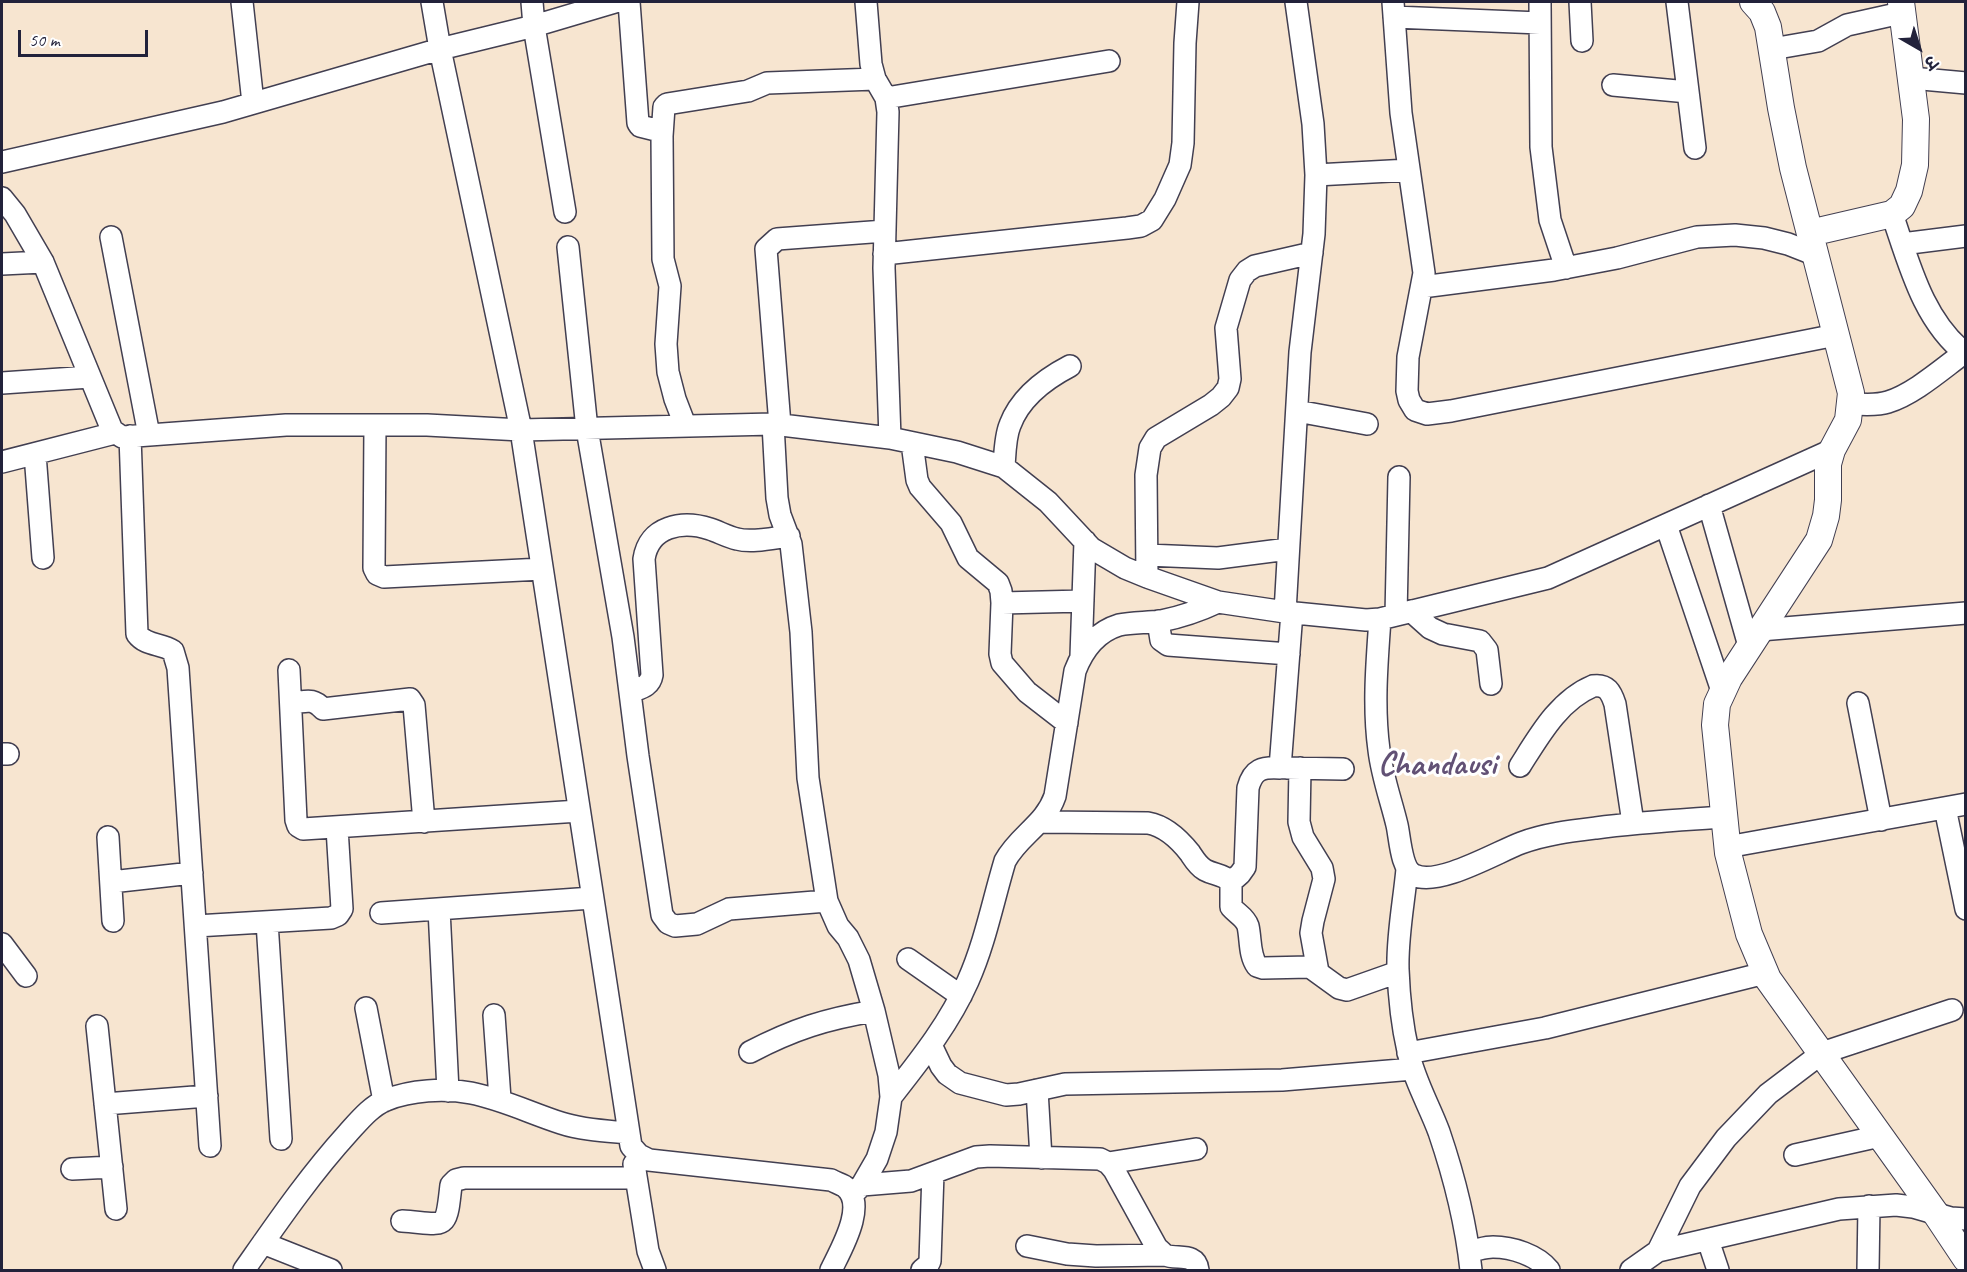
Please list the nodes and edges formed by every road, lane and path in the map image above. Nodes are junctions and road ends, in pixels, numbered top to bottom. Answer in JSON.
{"nodes":[{"id":1,"x":242,"y":2,"type":"edge"},
{"id":2,"x":432,"y":2,"type":"edge"},
{"id":3,"x":532,"y":2,"type":"edge"},
{"id":4,"x":615,"y":2,"type":"edge"},
{"id":5,"x":629,"y":2,"type":"edge"},
{"id":6,"x":866,"y":2,"type":"edge"},
{"id":7,"x":1188,"y":2,"type":"edge"},
{"id":8,"x":1296,"y":2,"type":"edge"},
{"id":9,"x":1540,"y":2,"type":"edge"},
{"id":10,"x":1580,"y":2,"type":"edge"},
{"id":11,"x":1677,"y":2,"type":"edge"},
{"id":12,"x":1753,"y":2,"type":"edge"},
{"id":13,"x":1901,"y":7,"type":"edge"},
{"id":14,"x":1394,"y":9,"type":"edge"},
{"id":15,"x":1540,"y":23,"type":"junction"},
{"id":16,"x":534,"y":26,"type":"junction"},
{"id":17,"x":1582,"y":41,"type":"dead end"},
{"id":18,"x":440,"y":48,"type":"junction"},
{"id":19,"x":1772,"y":49,"type":"junction"},
{"id":20,"x":1109,"y":61,"type":"dead end"},
{"id":21,"x":1911,"y":78,"type":"junction"},
{"id":22,"x":875,"y":79,"type":"junction"},
{"id":23,"x":1965,"y":83,"type":"edge"},
{"id":24,"x":1613,"y":85,"type":"dead end"},
{"id":25,"x":1688,"y":92,"type":"junction"},
{"id":26,"x":886,"y":98,"type":"junction"},
{"id":27,"x":253,"y":103,"type":"junction"},
{"id":28,"x":662,"y":136,"type":"junction"},
{"id":29,"x":1695,"y":148,"type":"dead end"},
{"id":30,"x":2,"y":162,"type":"edge"},
{"id":31,"x":1409,"y":170,"type":"junction"},
{"id":32,"x":1316,"y":175,"type":"junction"},
{"id":33,"x":2,"y":198,"type":"edge"},
{"id":34,"x":565,"y":212,"type":"dead end"},
{"id":35,"x":1892,"y":214,"type":"junction"},
{"id":36,"x":885,"y":231,"type":"junction"},
{"id":37,"x":1965,"y":236,"type":"edge"},
{"id":38,"x":111,"y":237,"type":"dead end"},
{"id":39,"x":1813,"y":244,"type":"junction"},
{"id":40,"x":1902,"y":244,"type":"junction"},
{"id":41,"x":568,"y":247,"type":"dead end"},
{"id":42,"x":1312,"y":253,"type":"junction"},
{"id":43,"x":885,"y":254,"type":"junction"},
{"id":44,"x":43,"y":262,"type":"junction"},
{"id":45,"x":2,"y":264,"type":"edge"},
{"id":46,"x":1566,"y":268,"type":"junction"},
{"id":47,"x":1422,"y":287,"type":"junction"},
{"id":48,"x":1836,"y":335,"type":"junction"},
{"id":49,"x":1965,"y":353,"type":"edge"},
{"id":50,"x":1070,"y":366,"type":"dead end"},
{"id":51,"x":90,"y":377,"type":"junction"},
{"id":52,"x":2,"y":383,"type":"edge"},
{"id":53,"x":1851,"y":404,"type":"junction"},
{"id":54,"x":1297,"y":411,"type":"junction"},
{"id":55,"x":1367,"y":424,"type":"dead end"},
{"id":56,"x":375,"y":425,"type":"junction"},
{"id":57,"x":685,"y":425,"type":"junction"},
{"id":58,"x":777,"y":425,"type":"junction"},
{"id":59,"x":587,"y":429,"type":"junction"},
{"id":60,"x":521,"y":430,"type":"junction"},
{"id":61,"x":131,"y":435,"type":"junction"},
{"id":62,"x":890,"y":438,"type":"junction"},
{"id":63,"x":912,"y":443,"type":"junction"},
{"id":64,"x":1832,"y":450,"type":"junction"},
{"id":65,"x":35,"y":454,"type":"junction"},
{"id":66,"x":2,"y":462,"type":"edge"},
{"id":67,"x":1004,"y":467,"type":"junction"},
{"id":68,"x":1399,"y":477,"type":"dead end"},
{"id":69,"x":1709,"y":505,"type":"junction"},
{"id":70,"x":1666,"y":525,"type":"junction"},
{"id":71,"x":789,"y":536,"type":"junction"},
{"id":72,"x":1085,"y":541,"type":"junction"},
{"id":73,"x":1288,"y":549,"type":"junction"},
{"id":74,"x":1147,"y":555,"type":"junction"},
{"id":75,"x":43,"y":558,"type":"dead end"},
{"id":76,"x":542,"y":569,"type":"junction"},
{"id":77,"x":1147,"y":578,"type":"junction"},
{"id":78,"x":1083,"y":601,"type":"junction"},
{"id":79,"x":1218,"y":602,"type":"junction"},
{"id":80,"x":1002,"y":603,"type":"junction"},
{"id":81,"x":1288,"y":612,"type":"junction"},
{"id":82,"x":1965,"y":613,"type":"edge"},
{"id":83,"x":1395,"y":615,"type":"junction"},
{"id":84,"x":1158,"y":621,"type":"junction"},
{"id":85,"x":1755,"y":638,"type":"junction"},
{"id":86,"x":1289,"y":654,"type":"junction"},
{"id":87,"x":1081,"y":656,"type":"junction"},
{"id":88,"x":289,"y":670,"type":"dead end"},
{"id":89,"x":1491,"y":684,"type":"dead end"},
{"id":90,"x":1722,"y":691,"type":"junction"},
{"id":91,"x":630,"y":692,"type":"junction"},
{"id":92,"x":291,"y":703,"type":"junction"},
{"id":93,"x":1858,"y":703,"type":"dead end"},
{"id":94,"x":1066,"y":723,"type":"junction"},
{"id":95,"x":1520,"y":766,"type":"dead end"},
{"id":96,"x":1290,"y":768,"type":"junction"},
{"id":97,"x":1343,"y":769,"type":"dead end"},
{"id":98,"x":1955,"y":806,"type":"edge"},
{"id":99,"x":579,"y":811,"type":"junction"},
{"id":100,"x":1723,"y":817,"type":"junction"},
{"id":101,"x":1881,"y":820,"type":"junction"},
{"id":102,"x":424,"y":822,"type":"junction"},
{"id":103,"x":1041,"y":822,"type":"junction"},
{"id":104,"x":1633,"y":823,"type":"junction"},
{"id":105,"x":337,"y":828,"type":"junction"},
{"id":106,"x":108,"y":837,"type":"dead end"},
{"id":107,"x":1727,"y":847,"type":"junction"},
{"id":108,"x":1407,"y":868,"type":"junction"},
{"id":109,"x":192,"y":873,"type":"junction"},
{"id":110,"x":111,"y":882,"type":"junction"},
{"id":111,"x":1231,"y":882,"type":"junction"},
{"id":112,"x":592,"y":898,"type":"junction"},
{"id":113,"x":826,"y":901,"type":"junction"},
{"id":114,"x":438,"y":909,"type":"junction"},
{"id":115,"x":1965,"y":909,"type":"edge"},
{"id":116,"x":381,"y":913,"type":"dead end"},
{"id":117,"x":113,"y":921,"type":"dead end"},
{"id":118,"x":267,"y":922,"type":"junction"},
{"id":119,"x":196,"y":926,"type":"junction"},
{"id":120,"x":2,"y":944,"type":"edge"},
{"id":121,"x":908,"y":958,"type":"dead end"},
{"id":122,"x":1318,"y":972,"type":"junction"},
{"id":123,"x":1398,"y":972,"type":"junction"},
{"id":124,"x":1765,"y":974,"type":"junction"},
{"id":125,"x":26,"y":976,"type":"dead end"},
{"id":126,"x":961,"y":996,"type":"junction"},
{"id":127,"x":366,"y":1008,"type":"dead end"},
{"id":128,"x":1952,"y":1010,"type":"dead end"},
{"id":129,"x":874,"y":1011,"type":"junction"},
{"id":130,"x":494,"y":1015,"type":"dead end"},
{"id":131,"x":97,"y":1026,"type":"dead end"},
{"id":132,"x":932,"y":1045,"type":"junction"},
{"id":133,"x":750,"y":1052,"type":"dead end"},
{"id":134,"x":1822,"y":1053,"type":"junction"},
{"id":135,"x":1410,"y":1061,"type":"junction"},
{"id":136,"x":1037,"y":1090,"type":"junction"},
{"id":137,"x":448,"y":1091,"type":"junction"},
{"id":138,"x":207,"y":1096,"type":"junction"},
{"id":139,"x":891,"y":1097,"type":"junction"},
{"id":140,"x":500,"y":1100,"type":"junction"},
{"id":141,"x":384,"y":1101,"type":"junction"},
{"id":142,"x":105,"y":1104,"type":"junction"},
{"id":143,"x":1880,"y":1137,"type":"junction"},
{"id":144,"x":281,"y":1139,"type":"dead end"},
{"id":145,"x":629,"y":1139,"type":"junction"},
{"id":146,"x":210,"y":1146,"type":"dead end"},
{"id":147,"x":1196,"y":1149,"type":"dead end"},
{"id":148,"x":1795,"y":1155,"type":"dead end"},
{"id":149,"x":1041,"y":1158,"type":"junction"},
{"id":150,"x":1108,"y":1163,"type":"junction"},
{"id":151,"x":112,"y":1167,"type":"junction"},
{"id":152,"x":72,"y":1169,"type":"dead end"},
{"id":153,"x":933,"y":1173,"type":"junction"},
{"id":154,"x":636,"y":1178,"type":"junction"},
{"id":155,"x":857,"y":1190,"type":"junction"},
{"id":156,"x":1869,"y":1206,"type":"junction"},
{"id":157,"x":117,"y":1209,"type":"dead end"},
{"id":158,"x":1936,"y":1214,"type":"junction"},
{"id":159,"x":1965,"y":1219,"type":"edge"},
{"id":160,"x":402,"y":1221,"type":"dead end"},
{"id":161,"x":1708,"y":1240,"type":"junction"},
{"id":162,"x":263,"y":1244,"type":"junction"},
{"id":163,"x":1027,"y":1246,"type":"dead end"},
{"id":164,"x":1658,"y":1251,"type":"junction"},
{"id":165,"x":1165,"y":1255,"type":"junction"},
{"id":166,"x":1965,"y":1259,"type":"edge"},
{"id":167,"x":1470,"y":1261,"type":"edge"},
{"id":168,"x":244,"y":1270,"type":"edge"},
{"id":169,"x":331,"y":1270,"type":"edge"},
{"id":170,"x":655,"y":1270,"type":"edge"},
{"id":171,"x":831,"y":1270,"type":"edge"},
{"id":172,"x":922,"y":1270,"type":"edge"},
{"id":173,"x":1198,"y":1270,"type":"edge"},
{"id":174,"x":1549,"y":1270,"type":"edge"},
{"id":175,"x":1631,"y":1270,"type":"edge"},
{"id":176,"x":1718,"y":1270,"type":"edge"},
{"id":177,"x":1868,"y":1270,"type":"edge"}],
"edges":[{"from":1,"to":27,"type":"street"},
{"from":2,"to":18,"type":"street"},
{"from":3,"to":16,"type":"street"},
{"from":4,"to":16,"type":"street"},
{"from":5,"to":28,"type":"street"},
{"from":6,"to":22,"type":"street"},
{"from":7,"to":43,"type":"street"},
{"from":8,"to":32,"type":"street"},
{"from":9,"to":15,"type":"street"},
{"from":10,"to":17,"type":"street"},
{"from":11,"to":25,"type":"street"},
{"from":12,"to":19,"type":"street"},
{"from":13,"to":19,"type":"street"},
{"from":13,"to":21,"type":"street"},
{"from":14,"to":15,"type":"street"},
{"from":14,"to":31,"type":"street"},
{"from":15,"to":46,"type":"street"},
{"from":16,"to":18,"type":"street"},
{"from":16,"to":34,"type":"street"},
{"from":18,"to":27,"type":"street"},
{"from":18,"to":60,"type":"street"},
{"from":19,"to":39,"type":"street"},
{"from":20,"to":26,"type":"street"},
{"from":21,"to":23,"type":"street"},
{"from":21,"to":35,"type":"street"},
{"from":22,"to":26,"type":"street"},
{"from":22,"to":28,"type":"street"},
{"from":24,"to":25,"type":"street"},
{"from":25,"to":29,"type":"street"},
{"from":26,"to":36,"type":"street"},
{"from":27,"to":30,"type":"street"},
{"from":28,"to":57,"type":"street"},
{"from":31,"to":32,"type":"street"},
{"from":31,"to":47,"type":"street"},
{"from":32,"to":42,"type":"street"},
{"from":33,"to":44,"type":"street"},
{"from":35,"to":39,"type":"street"},
{"from":35,"to":40,"type":"street"},
{"from":36,"to":43,"type":"street"},
{"from":36,"to":58,"type":"street"},
{"from":37,"to":40,"type":"street"},
{"from":38,"to":61,"type":"street"},
{"from":39,"to":46,"type":"street"},
{"from":39,"to":48,"type":"street"},
{"from":40,"to":49,"type":"street"},
{"from":41,"to":59,"type":"street"},
{"from":42,"to":54,"type":"street"},
{"from":42,"to":74,"type":"street"},
{"from":43,"to":62,"type":"street"},
{"from":44,"to":45,"type":"street"},
{"from":44,"to":51,"type":"street"},
{"from":46,"to":47,"type":"street"},
{"from":47,"to":48,"type":"street"},
{"from":48,"to":53,"type":"street"},
{"from":49,"to":53,"type":"street"},
{"from":50,"to":67,"type":"street"},
{"from":51,"to":52,"type":"street"},
{"from":51,"to":61,"type":"street"},
{"from":53,"to":64,"type":"street"},
{"from":54,"to":55,"type":"street"},
{"from":54,"to":73,"type":"street"},
{"from":56,"to":60,"type":"street"},
{"from":56,"to":61,"type":"street"},
{"from":56,"to":76,"type":"street"},
{"from":57,"to":58,"type":"street"},
{"from":57,"to":59,"type":"street"},
{"from":58,"to":62,"type":"street"},
{"from":58,"to":71,"type":"street"},
{"from":59,"to":60,"type":"street"},
{"from":59,"to":91,"type":"street"},
{"from":60,"to":76,"type":"street"},
{"from":61,"to":65,"type":"street"},
{"from":61,"to":109,"type":"street"},
{"from":62,"to":63,"type":"street"},
{"from":63,"to":67,"type":"street"},
{"from":63,"to":80,"type":"street"},
{"from":64,"to":69,"type":"street"},
{"from":64,"to":85,"type":"street"},
{"from":65,"to":66,"type":"street"},
{"from":65,"to":75,"type":"street"},
{"from":67,"to":72,"type":"street"},
{"from":68,"to":83,"type":"street"},
{"from":69,"to":70,"type":"street"},
{"from":69,"to":85,"type":"street"},
{"from":70,"to":83,"type":"street"},
{"from":70,"to":90,"type":"street"},
{"from":71,"to":91,"type":"street"},
{"from":71,"to":113,"type":"street"},
{"from":72,"to":77,"type":"street"},
{"from":72,"to":78,"type":"street"},
{"from":73,"to":74,"type":"street"},
{"from":73,"to":81,"type":"street"},
{"from":74,"to":77,"type":"street"},
{"from":76,"to":99,"type":"street"},
{"from":77,"to":79,"type":"street"},
{"from":78,"to":80,"type":"street"},
{"from":78,"to":87,"type":"street"},
{"from":79,"to":81,"type":"street"},
{"from":79,"to":84,"type":"street"},
{"from":80,"to":94,"type":"street"},
{"from":81,"to":83,"type":"street"},
{"from":81,"to":86,"type":"street"},
{"from":82,"to":85,"type":"street"},
{"from":83,"to":89,"type":"street"},
{"from":83,"to":108,"type":"street"},
{"from":84,"to":86,"type":"street"},
{"from":84,"to":87,"type":"street"},
{"from":85,"to":90,"type":"street"},
{"from":86,"to":96,"type":"street"},
{"from":87,"to":94,"type":"street"},
{"from":88,"to":92,"type":"street"},
{"from":90,"to":100,"type":"street"},
{"from":91,"to":113,"type":"street"},
{"from":92,"to":102,"type":"street"},
{"from":92,"to":105,"type":"street"},
{"from":93,"to":101,"type":"street"},
{"from":94,"to":103,"type":"street"},
{"from":95,"to":104,"type":"street"},
{"from":96,"to":97,"type":"street"},
{"from":96,"to":111,"type":"street"},
{"from":96,"to":122,"type":"street"},
{"from":98,"to":101,"type":"street"},
{"from":98,"to":115,"type":"street"},
{"from":99,"to":102,"type":"street"},
{"from":99,"to":112,"type":"street"},
{"from":100,"to":104,"type":"street"},
{"from":100,"to":107,"type":"street"},
{"from":101,"to":107,"type":"street"},
{"from":102,"to":105,"type":"street"},
{"from":103,"to":111,"type":"street"},
{"from":103,"to":126,"type":"street"},
{"from":104,"to":108,"type":"street"},
{"from":105,"to":118,"type":"street"},
{"from":106,"to":110,"type":"street"},
{"from":107,"to":124,"type":"street"},
{"from":108,"to":123,"type":"street"},
{"from":109,"to":110,"type":"street"},
{"from":109,"to":119,"type":"street"},
{"from":110,"to":117,"type":"street"},
{"from":111,"to":122,"type":"street"},
{"from":112,"to":114,"type":"street"},
{"from":112,"to":145,"type":"street"},
{"from":113,"to":129,"type":"street"},
{"from":114,"to":116,"type":"street"},
{"from":114,"to":137,"type":"street"},
{"from":118,"to":119,"type":"street"},
{"from":118,"to":144,"type":"street"},
{"from":119,"to":138,"type":"street"},
{"from":120,"to":125,"type":"street"},
{"from":121,"to":126,"type":"street"},
{"from":122,"to":123,"type":"street"},
{"from":123,"to":135,"type":"street"},
{"from":124,"to":134,"type":"street"},
{"from":124,"to":135,"type":"street"},
{"from":126,"to":132,"type":"street"},
{"from":127,"to":141,"type":"street"},
{"from":128,"to":134,"type":"street"},
{"from":129,"to":133,"type":"street"},
{"from":129,"to":139,"type":"street"},
{"from":130,"to":140,"type":"street"},
{"from":131,"to":142,"type":"street"},
{"from":132,"to":136,"type":"street"},
{"from":132,"to":139,"type":"street"},
{"from":134,"to":143,"type":"street"},
{"from":134,"to":164,"type":"street"},
{"from":135,"to":136,"type":"street"},
{"from":135,"to":167,"type":"street"},
{"from":136,"to":149,"type":"street"},
{"from":137,"to":140,"type":"street"},
{"from":137,"to":141,"type":"street"},
{"from":138,"to":142,"type":"street"},
{"from":138,"to":146,"type":"street"},
{"from":139,"to":155,"type":"street"},
{"from":140,"to":145,"type":"street"},
{"from":141,"to":162,"type":"street"},
{"from":142,"to":151,"type":"street"},
{"from":143,"to":148,"type":"street"},
{"from":143,"to":158,"type":"street"},
{"from":145,"to":154,"type":"street"},
{"from":145,"to":155,"type":"street"},
{"from":147,"to":150,"type":"street"},
{"from":149,"to":150,"type":"street"},
{"from":149,"to":153,"type":"street"},
{"from":150,"to":165,"type":"street"},
{"from":151,"to":152,"type":"street"},
{"from":151,"to":157,"type":"street"},
{"from":153,"to":155,"type":"street"},
{"from":153,"to":172,"type":"street"},
{"from":154,"to":160,"type":"street"},
{"from":154,"to":170,"type":"street"},
{"from":155,"to":171,"type":"street"},
{"from":156,"to":158,"type":"street"},
{"from":156,"to":161,"type":"street"},
{"from":156,"to":177,"type":"street"},
{"from":158,"to":159,"type":"street"},
{"from":158,"to":166,"type":"street"},
{"from":161,"to":164,"type":"street"},
{"from":161,"to":176,"type":"street"},
{"from":162,"to":168,"type":"street"},
{"from":162,"to":169,"type":"street"},
{"from":163,"to":165,"type":"street"},
{"from":164,"to":175,"type":"street"},
{"from":165,"to":173,"type":"street"},
{"from":167,"to":174,"type":"street"}]}
